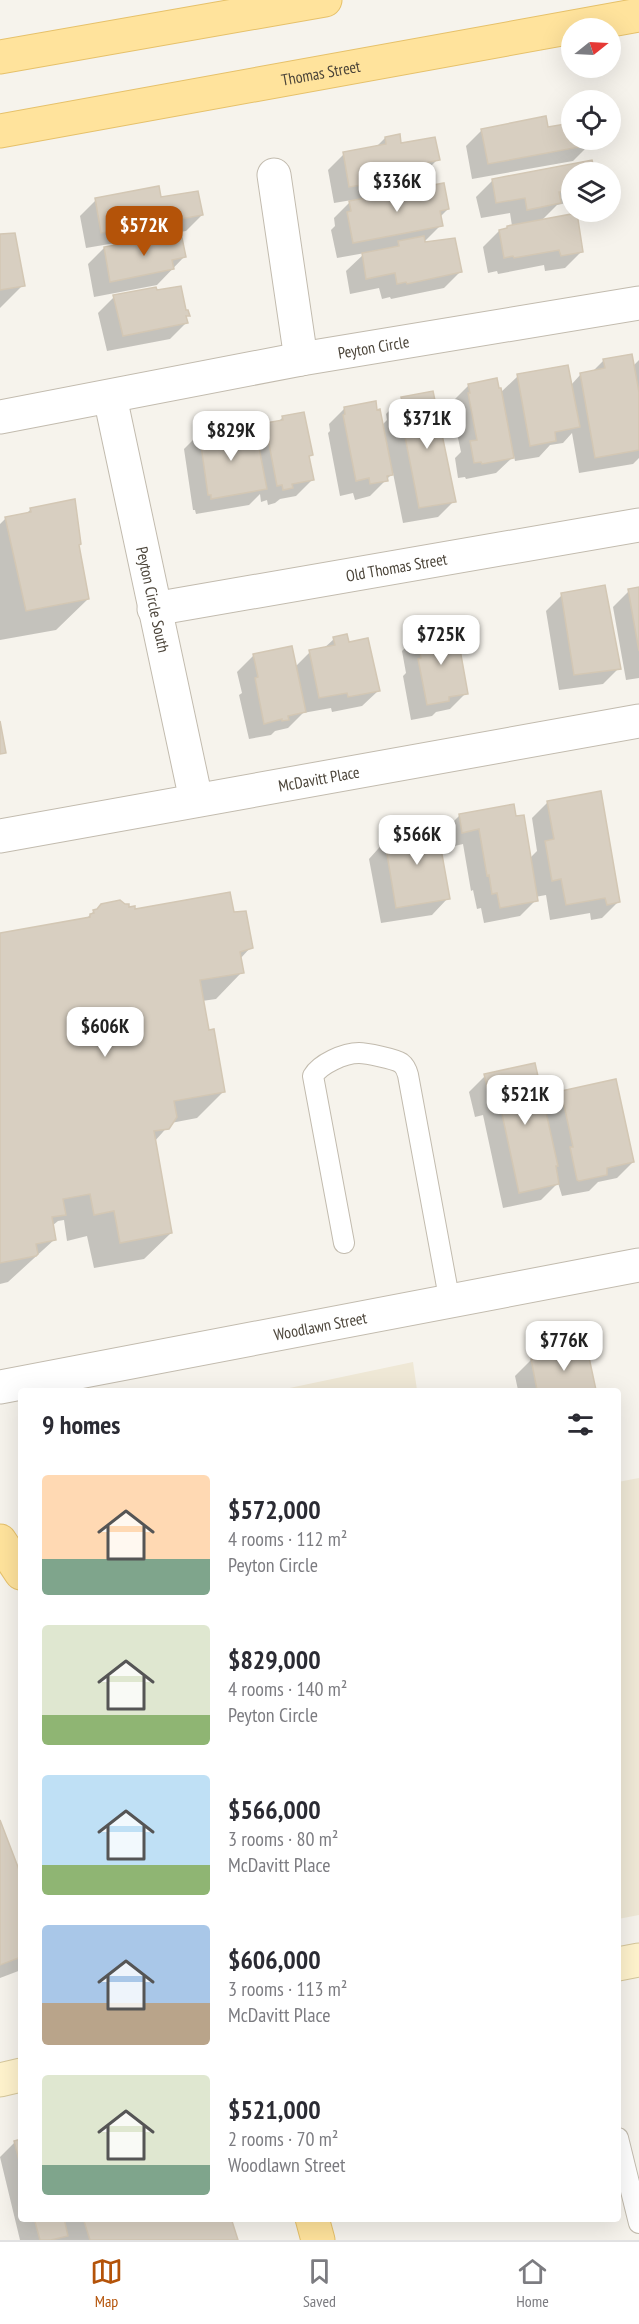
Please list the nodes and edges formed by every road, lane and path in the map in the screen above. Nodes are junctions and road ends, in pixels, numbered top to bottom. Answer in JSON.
{"nodes":[{"id":1,"x":326,"y":0,"type":"edge"},
{"id":2,"x":639,"y":15,"type":"edge"},
{"id":3,"x":0,"y":57,"type":"edge"},
{"id":4,"x":0,"y":131,"type":"edge"},
{"id":5,"x":274,"y":175,"type":"dead end"},
{"id":6,"x":639,"y":303,"type":"edge"},
{"id":7,"x":302,"y":359,"type":"junction"},
{"id":8,"x":110,"y":397,"type":"junction"},
{"id":9,"x":0,"y":417,"type":"edge"},
{"id":10,"x":639,"y":525,"type":"edge"},
{"id":11,"x":154,"y":609,"type":"junction"},
{"id":12,"x":639,"y":721,"type":"edge"},
{"id":13,"x":196,"y":801,"type":"junction"},
{"id":14,"x":0,"y":836,"type":"edge"},
{"id":15,"x":344,"y":1243,"type":"dead end"},
{"id":16,"x":639,"y":1265,"type":"edge"},
{"id":17,"x":450,"y":1303,"type":"junction"},
{"id":18,"x":0,"y":1387,"type":"edge"},
{"id":19,"x":0,"y":1541,"type":"edge"},
{"id":20,"x":18,"y":1568,"type":"edge"},
{"id":21,"x":639,"y":1960,"type":"edge"},
{"id":22,"x":621,"y":1963,"type":"edge"},
{"id":23,"x":18,"y":2077,"type":"edge"},
{"id":24,"x":0,"y":2080,"type":"edge"},
{"id":25,"x":621,"y":2150,"type":"edge"},
{"id":26,"x":313,"y":2222,"type":"edge"},
{"id":27,"x":639,"y":2223,"type":"edge"},
{"id":28,"x":318,"y":2240,"type":"edge"}],
"edges":[{"from":1,"to":3,"type":"main road"},
{"from":2,"to":4,"type":"main road","name":"Thomas Street"},
{"from":5,"to":7,"type":"street"},
{"from":6,"to":7,"type":"street","name":"Peyton Circle"},
{"from":7,"to":8,"type":"street","name":"Peyton Circle"},
{"from":8,"to":9,"type":"street","name":"Peyton Circle"},
{"from":8,"to":11,"type":"street","name":"Peyton Circle South"},
{"from":10,"to":11,"type":"street","name":"Old Thomas Street"},
{"from":11,"to":13,"type":"street","name":"Peyton Circle South"},
{"from":12,"to":13,"type":"street","name":"McDavitt Place"},
{"from":13,"to":14,"type":"street","name":"McDavitt Place"},
{"from":15,"to":17,"type":"lane"},
{"from":16,"to":17,"type":"street","name":"Woodlawn Street"},
{"from":17,"to":18,"type":"street","name":"Woodlawn Street"},
{"from":19,"to":20,"type":"main road"},
{"from":21,"to":22,"type":"street"},
{"from":23,"to":24,"type":"street"},
{"from":25,"to":27,"type":"lane"},
{"from":26,"to":28,"type":"main road"}]}
